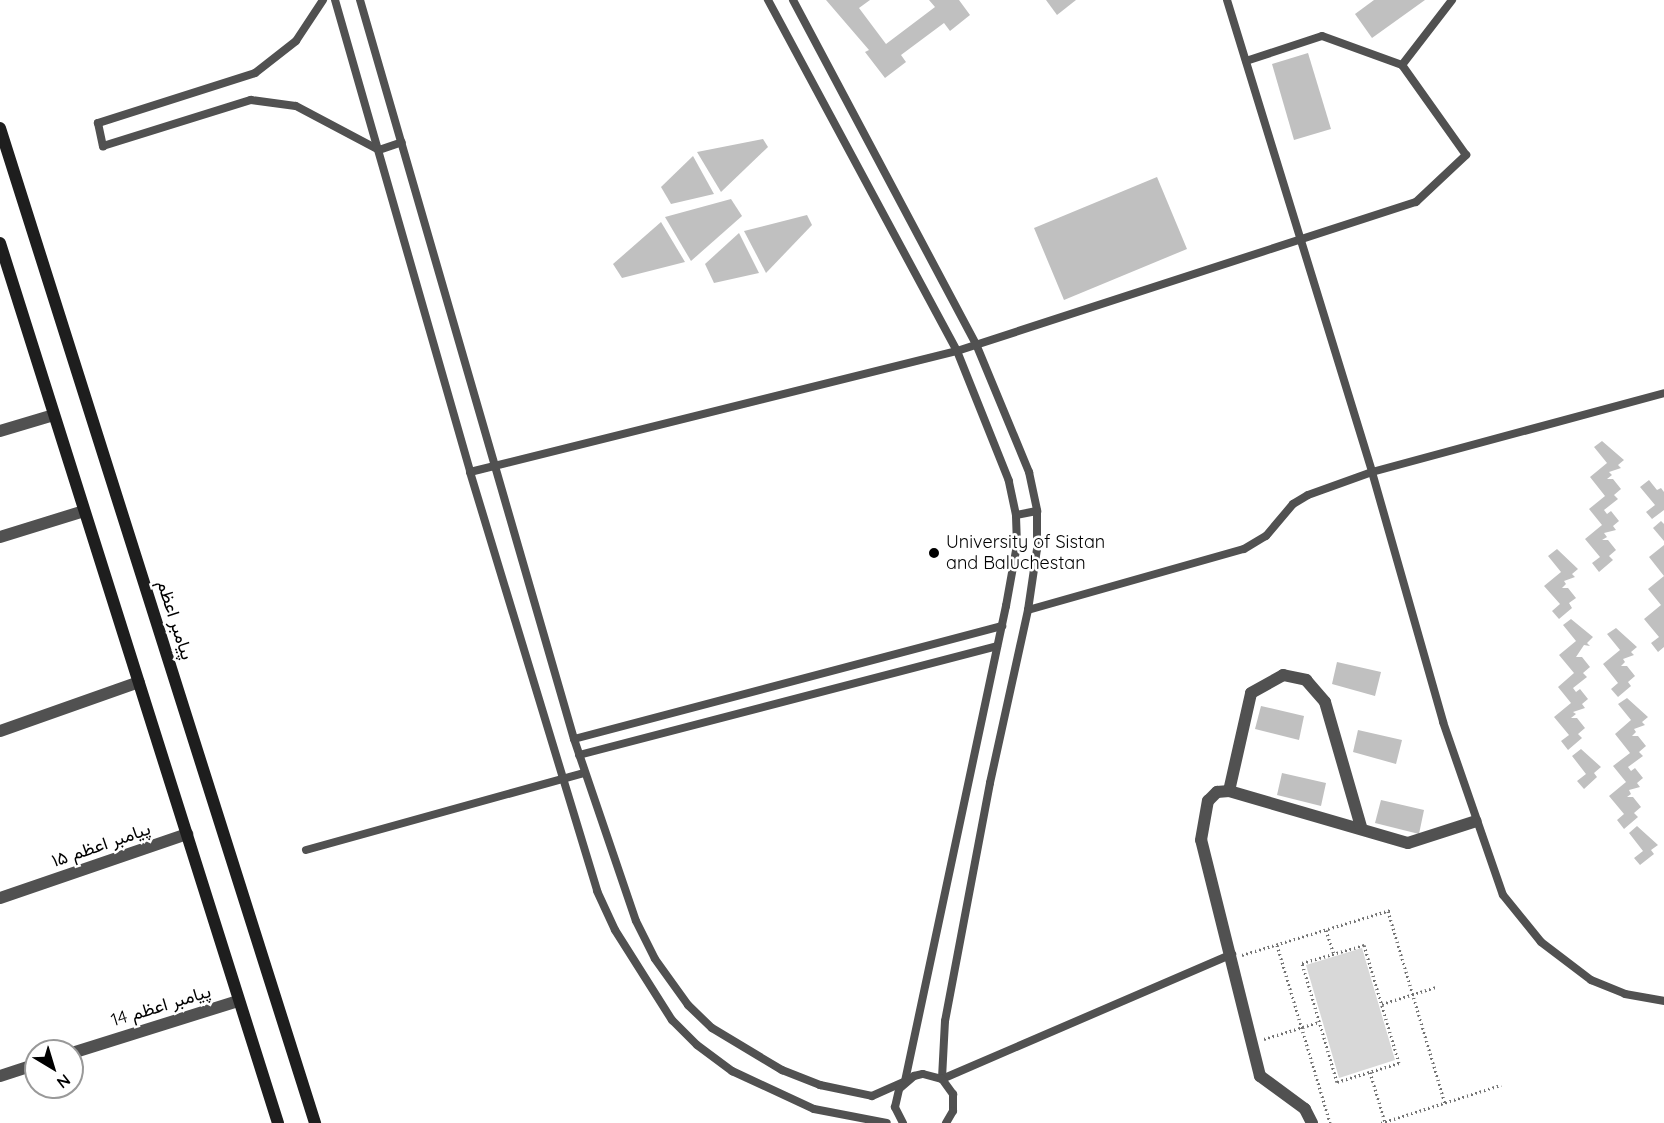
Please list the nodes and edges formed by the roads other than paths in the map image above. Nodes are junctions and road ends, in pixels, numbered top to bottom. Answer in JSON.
{"nodes":[{"id":1,"x":323,"y":0,"type":"edge"},
{"id":2,"x":335,"y":0,"type":"edge"},
{"id":3,"x":360,"y":0,"type":"edge"},
{"id":4,"x":768,"y":0,"type":"edge"},
{"id":5,"x":793,"y":0,"type":"edge"},
{"id":6,"x":1227,"y":0,"type":"edge"},
{"id":7,"x":1452,"y":0,"type":"edge"},
{"id":8,"x":1246,"y":61,"type":"junction"},
{"id":9,"x":1402,"y":65,"type":"junction"},
{"id":10,"x":0,"y":128,"type":"edge"},
{"id":11,"x":402,"y":142,"type":"junction"},
{"id":12,"x":379,"y":150,"type":"junction"},
{"id":13,"x":5,"y":159,"type":"edge"},
{"id":14,"x":1300,"y":237,"type":"junction"},
{"id":15,"x":0,"y":243,"type":"edge"},
{"id":16,"x":976,"y":344,"type":"junction"},
{"id":17,"x":957,"y":351,"type":"junction"},
{"id":18,"x":1664,"y":393,"type":"edge"},
{"id":19,"x":54,"y":415,"type":"junction"},
{"id":20,"x":0,"y":431,"type":"edge"},
{"id":21,"x":494,"y":466,"type":"junction"},
{"id":22,"x":470,"y":472,"type":"junction"},
{"id":23,"x":1372,"y":472,"type":"junction"},
{"id":24,"x":84,"y":511,"type":"junction"},
{"id":25,"x":1037,"y":511,"type":"junction"},
{"id":26,"x":1016,"y":515,"type":"junction"},
{"id":27,"x":0,"y":537,"type":"edge"},
{"id":28,"x":1028,"y":610,"type":"junction"},
{"id":29,"x":1002,"y":626,"type":"junction"},
{"id":30,"x":997,"y":646,"type":"junction"},
{"id":31,"x":139,"y":682,"type":"junction"},
{"id":32,"x":0,"y":731,"type":"edge"},
{"id":33,"x":574,"y":739,"type":"junction"},
{"id":34,"x":579,"y":754,"type":"junction"},
{"id":35,"x":584,"y":773,"type":"junction"},
{"id":36,"x":564,"y":778,"type":"junction"},
{"id":37,"x":1228,"y":791,"type":"junction"},
{"id":38,"x":1476,"y":821,"type":"junction"},
{"id":39,"x":1361,"y":827,"type":"junction"},
{"id":40,"x":187,"y":834,"type":"junction"},
{"id":41,"x":306,"y":850,"type":"dead end"},
{"id":42,"x":0,"y":898,"type":"edge"},
{"id":43,"x":1232,"y":956,"type":"junction"},
{"id":44,"x":238,"y":1001,"type":"junction"},
{"id":45,"x":1664,"y":1001,"type":"edge"},
{"id":46,"x":84,"y":1049,"type":"edge"},
{"id":47,"x":24,"y":1068,"type":"edge"},
{"id":48,"x":0,"y":1076,"type":"edge"},
{"id":49,"x":942,"y":1079,"type":"junction"},
{"id":50,"x":905,"y":1081,"type":"junction"},
{"id":51,"x":278,"y":1123,"type":"edge"},
{"id":52,"x":315,"y":1123,"type":"edge"},
{"id":53,"x":887,"y":1123,"type":"edge"},
{"id":54,"x":903,"y":1123,"type":"edge"},
{"id":55,"x":946,"y":1123,"type":"edge"},
{"id":56,"x":1312,"y":1123,"type":"edge"}],
"edges":[{"from":1,"to":12,"type":"lane"},
{"from":2,"to":12,"type":"lane"},
{"from":3,"to":11,"type":"lane"},
{"from":4,"to":17,"type":"lane"},
{"from":5,"to":16,"type":"lane"},
{"from":6,"to":8,"type":"lane"},
{"from":7,"to":9,"type":"lane"},
{"from":8,"to":9,"type":"lane"},
{"from":8,"to":14,"type":"lane"},
{"from":9,"to":14,"type":"lane"},
{"from":10,"to":13,"type":"main road","name":"پیامبر اعظم"},
{"from":11,"to":12,"type":"lane"},
{"from":11,"to":21,"type":"lane"},
{"from":12,"to":22,"type":"lane"},
{"from":13,"to":52,"type":"main road","name":"پیامبر اعظم"},
{"from":14,"to":16,"type":"lane"},
{"from":14,"to":23,"type":"lane"},
{"from":15,"to":19,"type":"main road"},
{"from":16,"to":17,"type":"lane"},
{"from":16,"to":25,"type":"lane"},
{"from":17,"to":21,"type":"lane"},
{"from":17,"to":26,"type":"lane"},
{"from":18,"to":23,"type":"lane"},
{"from":19,"to":20,"type":"street"},
{"from":19,"to":24,"type":"main road"},
{"from":21,"to":22,"type":"lane"},
{"from":21,"to":33,"type":"lane"},
{"from":22,"to":36,"type":"lane"},
{"from":23,"to":28,"type":"lane"},
{"from":23,"to":38,"type":"lane"},
{"from":24,"to":27,"type":"street"},
{"from":24,"to":31,"type":"main road"},
{"from":25,"to":26,"type":"lane"},
{"from":25,"to":28,"type":"lane"},
{"from":26,"to":29,"type":"lane"},
{"from":28,"to":49,"type":"lane"},
{"from":29,"to":30,"type":"lane"},
{"from":29,"to":33,"type":"lane"},
{"from":30,"to":34,"type":"lane"},
{"from":30,"to":50,"type":"lane"},
{"from":31,"to":32,"type":"street"},
{"from":31,"to":40,"type":"main road"},
{"from":33,"to":34,"type":"lane"},
{"from":34,"to":35,"type":"lane"},
{"from":35,"to":36,"type":"lane"},
{"from":35,"to":50,"type":"lane"},
{"from":36,"to":41,"type":"lane"},
{"from":36,"to":53,"type":"lane"},
{"from":37,"to":39,"type":"street"},
{"from":37,"to":39,"type":"street"},
{"from":37,"to":43,"type":"street"},
{"from":38,"to":39,"type":"street"},
{"from":38,"to":45,"type":"lane"},
{"from":40,"to":42,"type":"street","name":"پیامبر اعظم ۱۵"},
{"from":40,"to":44,"type":"main road"},
{"from":43,"to":49,"type":"lane"},
{"from":43,"to":56,"type":"street"},
{"from":44,"to":46,"type":"street","name":"پیامبر اعظم 14"},
{"from":44,"to":51,"type":"main road"},
{"from":47,"to":48,"type":"street"},
{"from":49,"to":50,"type":"lane"},
{"from":49,"to":55,"type":"lane"},
{"from":50,"to":54,"type":"lane"}]}
